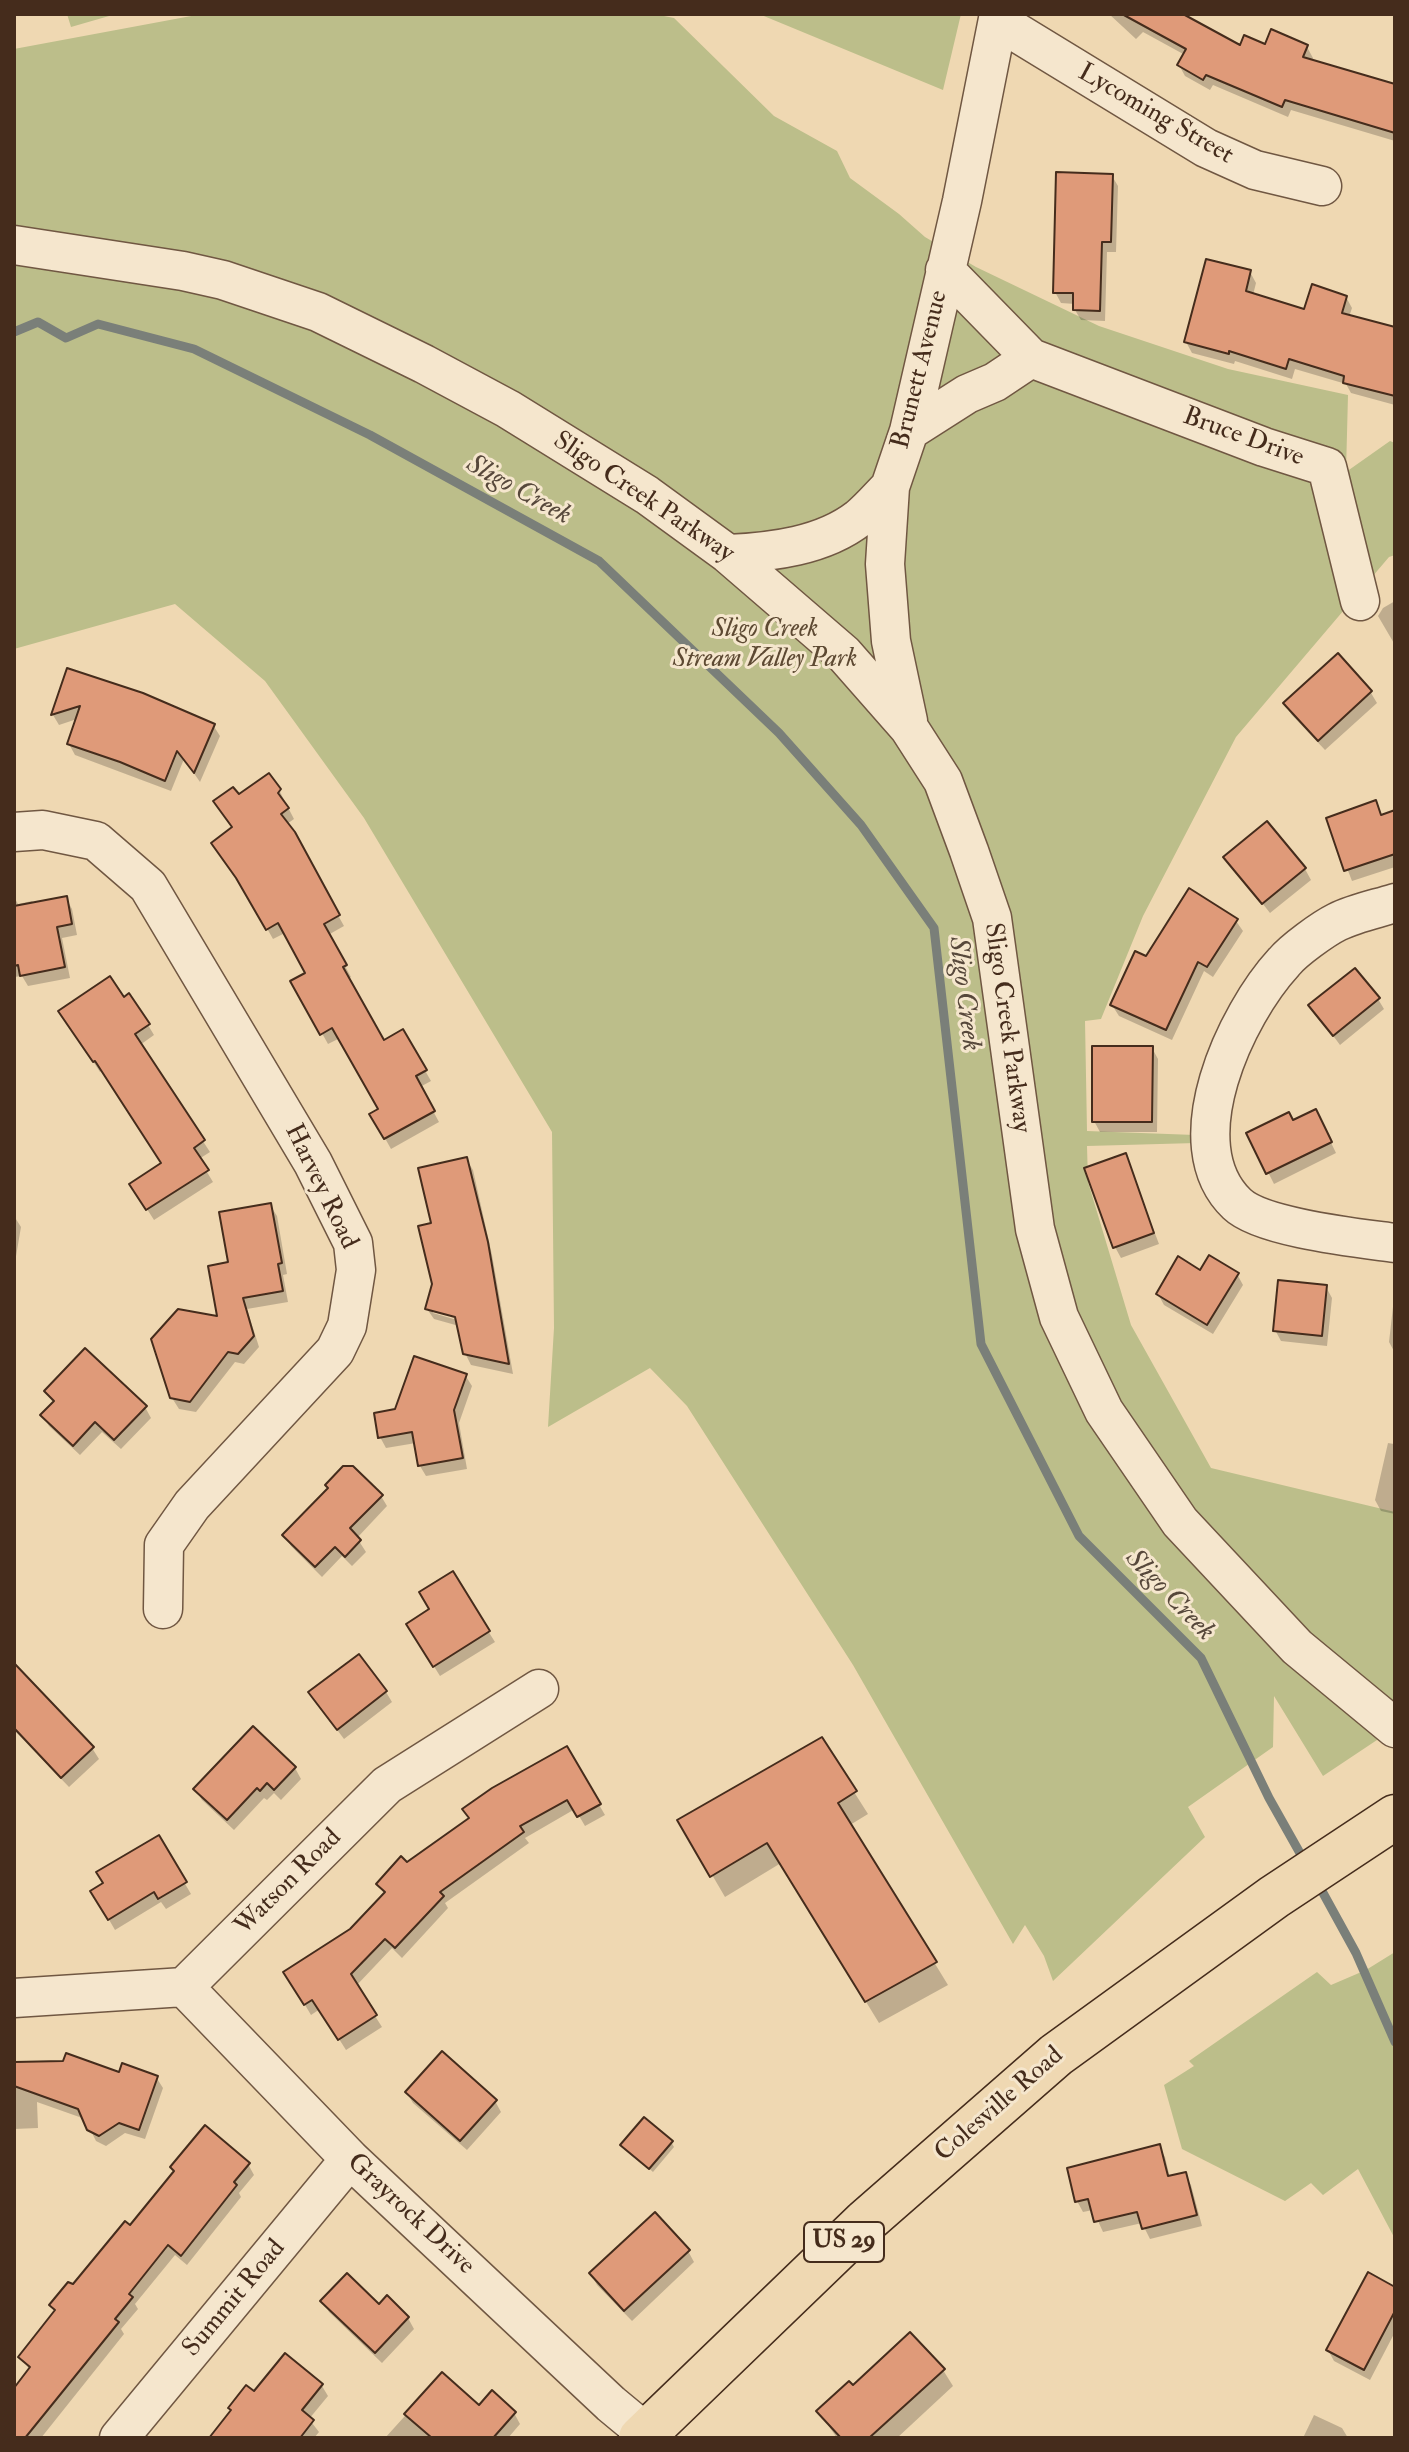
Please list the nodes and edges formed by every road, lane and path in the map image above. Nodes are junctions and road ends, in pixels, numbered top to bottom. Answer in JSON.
{"nodes":[{"id":1,"x":999,"y":18,"type":"edge"},
{"id":2,"x":1322,"y":186,"type":"dead end"},
{"id":3,"x":14,"y":245,"type":"edge"},
{"id":4,"x":945,"y":270,"type":"junction"},
{"id":5,"x":1031,"y":358,"type":"junction"},
{"id":6,"x":909,"y":431,"type":"junction"},
{"id":7,"x":890,"y":487,"type":"junction"},
{"id":8,"x":728,"y":554,"type":"junction"},
{"id":9,"x":1360,"y":601,"type":"dead end"},
{"id":10,"x":909,"y":728,"type":"junction"},
{"id":11,"x":14,"y":832,"type":"edge"},
{"id":12,"x":1395,"y":903,"type":"edge"},
{"id":13,"x":1395,"y":1243,"type":"edge"},
{"id":14,"x":163,"y":1609,"type":"dead end"},
{"id":15,"x":539,"y":1689,"type":"dead end"},
{"id":16,"x":1395,"y":1728,"type":"edge"},
{"id":17,"x":1395,"y":1817,"type":"edge"},
{"id":18,"x":184,"y":1987,"type":"junction"},
{"id":19,"x":14,"y":1998,"type":"edge"},
{"id":20,"x":350,"y":2159,"type":"junction"},
{"id":21,"x":643,"y":2436,"type":"edge"},
{"id":22,"x":119,"y":2438,"type":"edge"}],
"edges":[{"from":1,"to":2,"type":"street","name":"Lycoming Street"},
{"from":1,"to":4,"type":"street","name":"Brunett Avenue"},
{"from":3,"to":8,"type":"street","name":"Sligo Creek Parkway"},
{"from":4,"to":5,"type":"street","name":"Bruce Drive"},
{"from":4,"to":6,"type":"street","name":"Brunett Avenue"},
{"from":5,"to":6,"type":"street"},
{"from":5,"to":9,"type":"street","name":"Bruce Drive"},
{"from":6,"to":7,"type":"street","name":"Brunett Avenue"},
{"from":7,"to":8,"type":"street"},
{"from":7,"to":10,"type":"street","name":"Brunett Avenue"},
{"from":8,"to":10,"type":"street","name":"Sligo Creek Parkway"},
{"from":10,"to":16,"type":"street","name":"Sligo Creek Parkway"},
{"from":11,"to":14,"type":"street","name":"Harvey Road"},
{"from":12,"to":13,"type":"street"},
{"from":15,"to":18,"type":"street","name":"Watson Road"},
{"from":17,"to":21,"type":"highway","name":"Colesville Road","number":"US 29"},
{"from":18,"to":19,"type":"street"},
{"from":18,"to":20,"type":"street","name":"Grayrock Drive"},
{"from":20,"to":21,"type":"street","name":"Grayrock Drive"},
{"from":20,"to":22,"type":"street","name":"Summit Road"}]}
